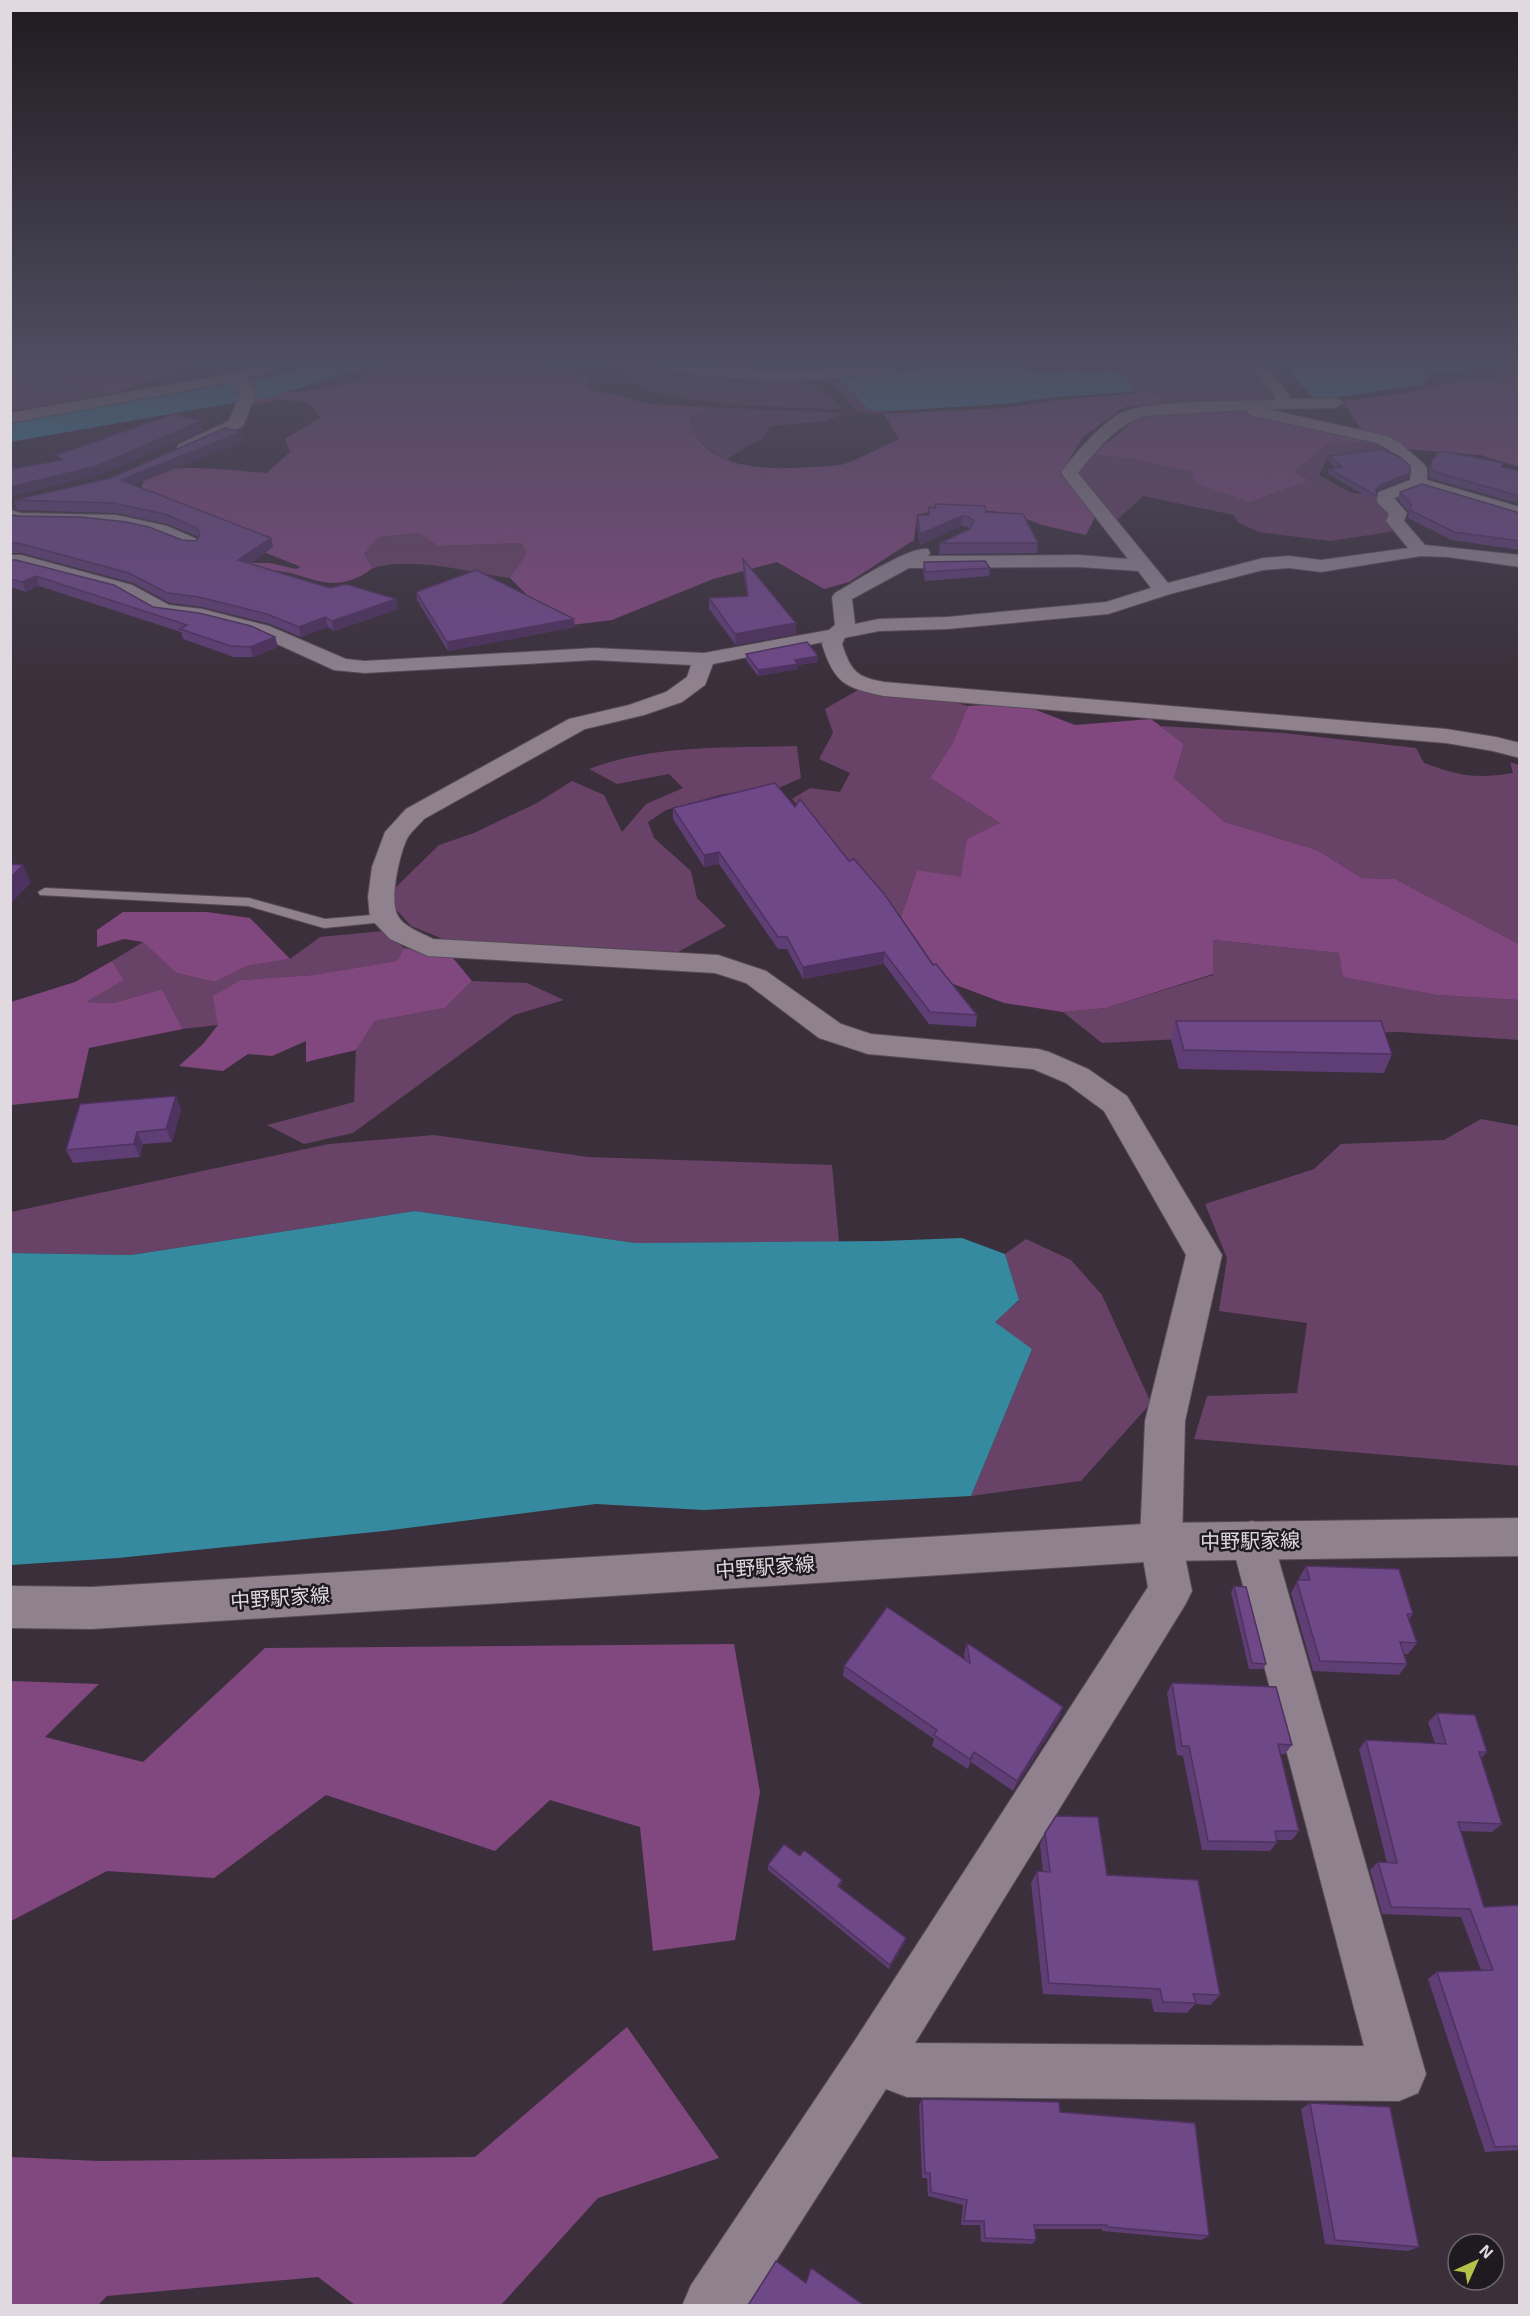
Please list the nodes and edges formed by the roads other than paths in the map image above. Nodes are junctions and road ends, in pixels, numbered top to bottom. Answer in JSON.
{"nodes":[{"id":1,"x":1074,"y":467,"type":"edge"},
{"id":2,"x":1417,"y":467,"type":"edge"},
{"id":3,"x":1418,"y":483,"type":"junction"},
{"id":4,"x":14,"y":507,"type":"edge"},
{"id":5,"x":1520,"y":514,"type":"edge"},
{"id":6,"x":942,"y":543,"type":"edge"},
{"id":7,"x":192,"y":544,"type":"edge"},
{"id":8,"x":1420,"y":550,"type":"junction"},
{"id":9,"x":10,"y":561,"type":"edge"},
{"id":10,"x":1520,"y":561,"type":"edge"},
{"id":11,"x":902,"y":562,"type":"junction"},
{"id":12,"x":1143,"y":566,"type":"junction"},
{"id":13,"x":1163,"y":590,"type":"junction"},
{"id":14,"x":836,"y":635,"type":"junction"},
{"id":15,"x":704,"y":659,"type":"junction"},
{"id":16,"x":1520,"y":751,"type":"edge"},
{"id":17,"x":45,"y":892,"type":"dead end"},
{"id":18,"x":384,"y":918,"type":"junction"},
{"id":19,"x":1520,"y":1537,"type":"edge"},
{"id":20,"x":1252,"y":1540,"type":"junction"},
{"id":21,"x":1161,"y":1542,"type":"junction"},
{"id":22,"x":10,"y":1607,"type":"edge"},
{"id":23,"x":876,"y":2056,"type":"junction"},
{"id":24,"x":712,"y":2306,"type":"edge"}],
"edges":[{"from":1,"to":12,"type":"street"},
{"from":2,"to":3,"type":"street"},
{"from":3,"to":5,"type":"street"},
{"from":3,"to":8,"type":"street"},
{"from":4,"to":7,"type":"street"},
{"from":6,"to":11,"type":"street"},
{"from":8,"to":10,"type":"street"},
{"from":8,"to":13,"type":"street"},
{"from":9,"to":15,"type":"street"},
{"from":11,"to":12,"type":"street"},
{"from":11,"to":14,"type":"street"},
{"from":12,"to":13,"type":"street"},
{"from":13,"to":14,"type":"street"},
{"from":14,"to":15,"type":"street"},
{"from":14,"to":16,"type":"street"},
{"from":15,"to":18,"type":"street"},
{"from":17,"to":18,"type":"lane"},
{"from":18,"to":21,"type":"street"},
{"from":19,"to":20,"type":"street","name":"中野駅家線"},
{"from":20,"to":21,"type":"street","name":"中野駅家線"},
{"from":20,"to":23,"type":"street"},
{"from":21,"to":22,"type":"street","name":"中野駅家線"},
{"from":21,"to":23,"type":"street"},
{"from":23,"to":24,"type":"street"}]}
